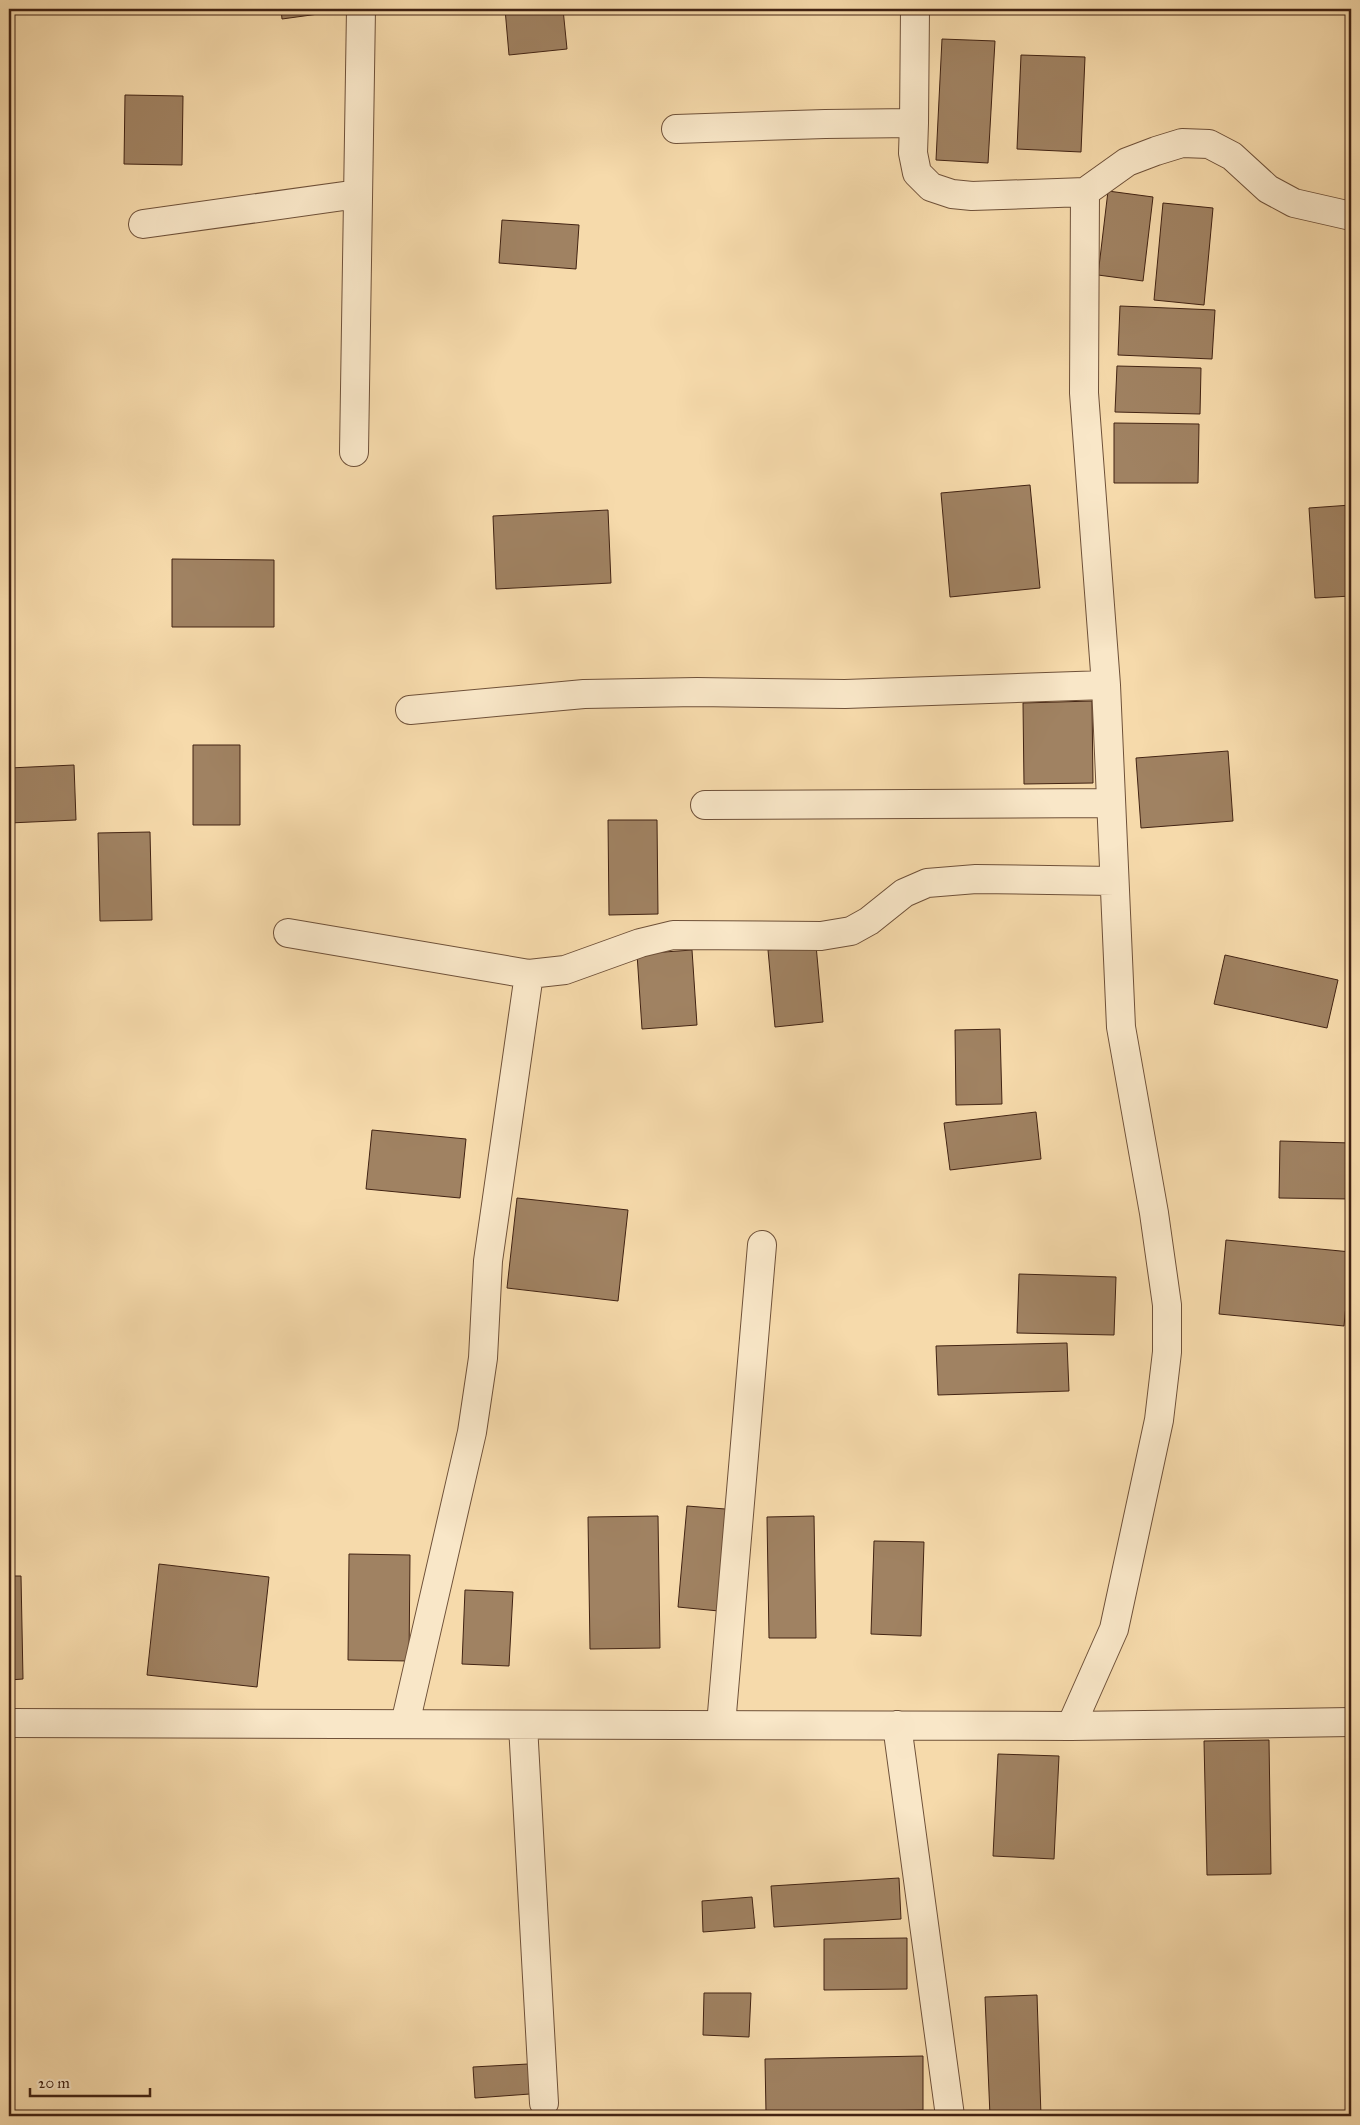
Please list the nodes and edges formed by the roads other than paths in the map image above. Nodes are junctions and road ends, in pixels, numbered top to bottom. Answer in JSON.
{"nodes":[{"id":1,"x":361,"y":9,"type":"edge"},
{"id":2,"x":915,"y":9,"type":"edge"},
{"id":3,"x":914,"y":123,"type":"junction"},
{"id":4,"x":676,"y":129,"type":"dead end"},
{"id":5,"x":1085,"y":192,"type":"junction"},
{"id":6,"x":358,"y":194,"type":"junction"},
{"id":7,"x":1351,"y":216,"type":"edge"},
{"id":8,"x":143,"y":224,"type":"dead end"},
{"id":9,"x":354,"y":452,"type":"dead end"},
{"id":10,"x":1106,"y":685,"type":"junction"},
{"id":11,"x":410,"y":710,"type":"dead end"},
{"id":12,"x":1110,"y":803,"type":"junction"},
{"id":13,"x":705,"y":805,"type":"dead end"},
{"id":14,"x":1114,"y":881,"type":"junction"},
{"id":15,"x":288,"y":933,"type":"dead end"},
{"id":16,"x":529,"y":974,"type":"junction"},
{"id":17,"x":762,"y":1245,"type":"dead end"},
{"id":18,"x":1351,"y":1722,"type":"edge"},
{"id":19,"x":9,"y":1723,"type":"edge"},
{"id":20,"x":405,"y":1724,"type":"junction"},
{"id":21,"x":721,"y":1724,"type":"junction"},
{"id":22,"x":523,"y":1725,"type":"junction"},
{"id":23,"x":897,"y":1726,"type":"junction"},
{"id":24,"x":1071,"y":1726,"type":"junction"},
{"id":25,"x":544,"y":2103,"type":"dead end"},
{"id":26,"x":950,"y":2116,"type":"edge"}],
"edges":[{"from":1,"to":6,"type":"street"},
{"from":2,"to":3,"type":"street"},
{"from":3,"to":4,"type":"street"},
{"from":3,"to":5,"type":"street"},
{"from":5,"to":7,"type":"street"},
{"from":5,"to":10,"type":"street"},
{"from":6,"to":8,"type":"street"},
{"from":6,"to":9,"type":"street"},
{"from":10,"to":11,"type":"street"},
{"from":10,"to":12,"type":"street"},
{"from":12,"to":13,"type":"street"},
{"from":12,"to":14,"type":"street"},
{"from":14,"to":16,"type":"street"},
{"from":14,"to":24,"type":"street"},
{"from":15,"to":16,"type":"street"},
{"from":16,"to":20,"type":"street"},
{"from":17,"to":21,"type":"street"},
{"from":18,"to":24,"type":"street"},
{"from":19,"to":20,"type":"street"},
{"from":20,"to":22,"type":"street"},
{"from":21,"to":22,"type":"street"},
{"from":21,"to":23,"type":"street"},
{"from":22,"to":25,"type":"street"},
{"from":23,"to":24,"type":"street"},
{"from":23,"to":26,"type":"street"}]}
